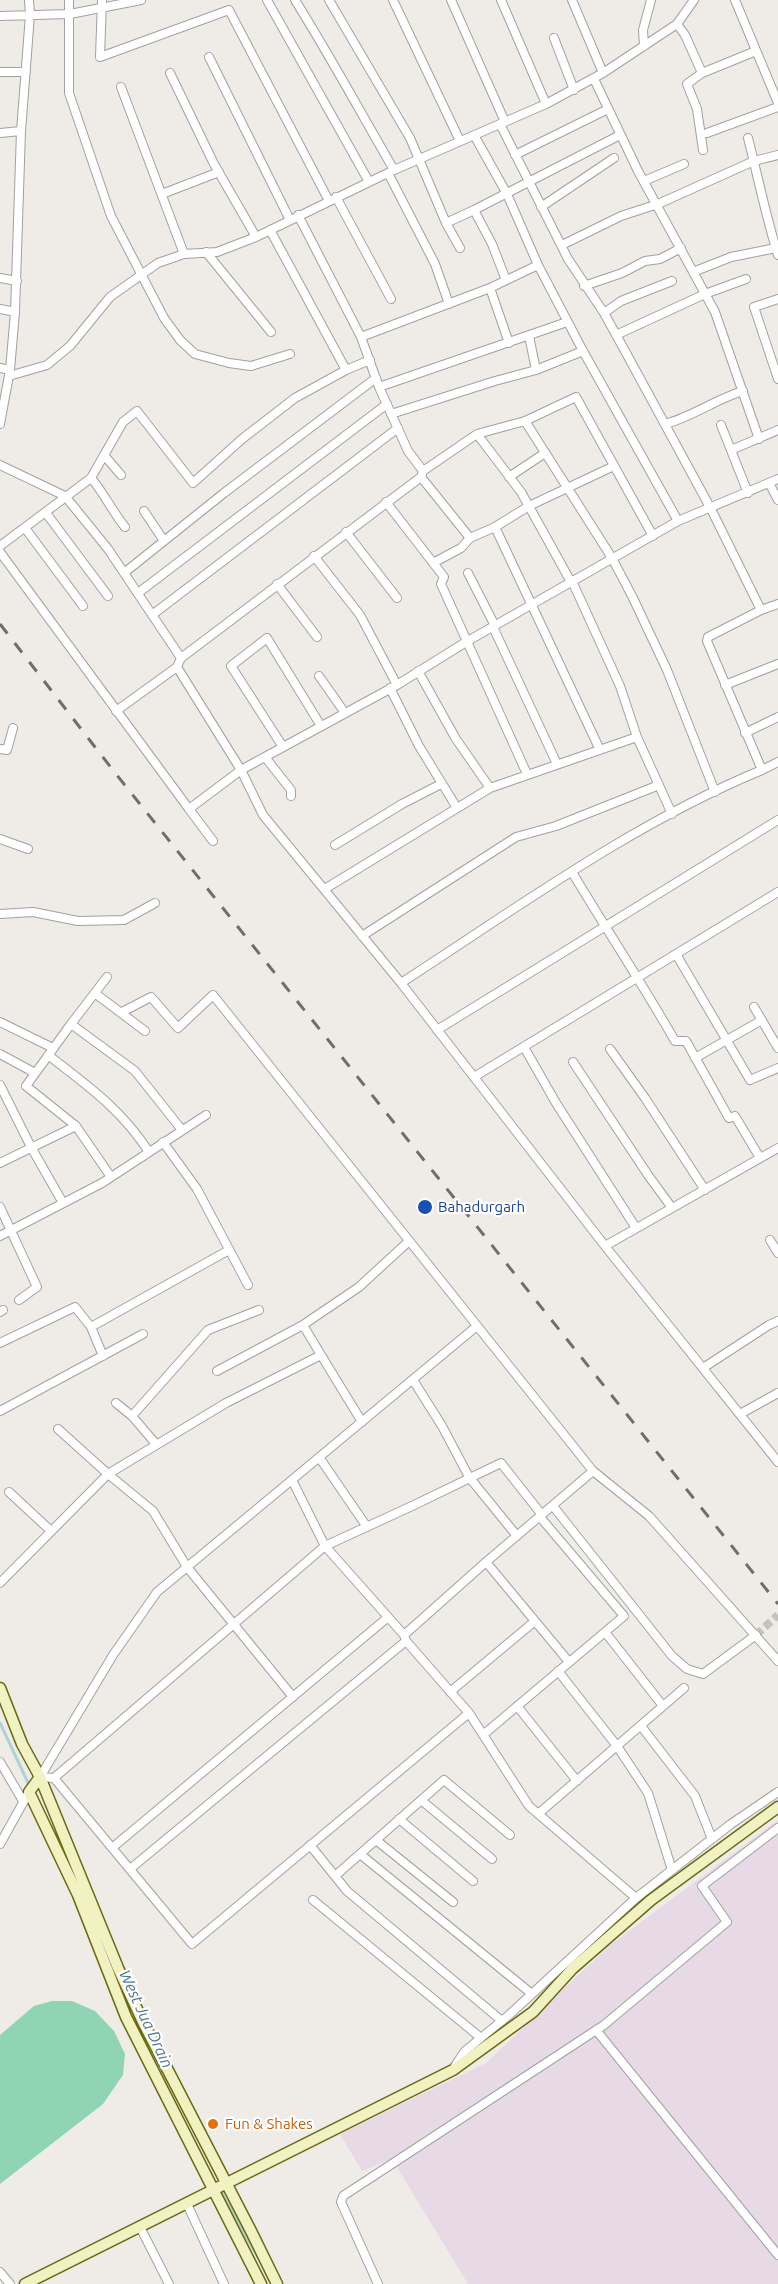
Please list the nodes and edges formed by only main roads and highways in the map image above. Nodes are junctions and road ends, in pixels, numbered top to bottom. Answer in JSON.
{"nodes":[{"id":1,"x":0,"y":1688,"type":"edge"},
{"id":2,"x":40,"y":1777,"type":"junction"},
{"id":3,"x":775,"y":1809,"type":"edge"},
{"id":4,"x":227,"y":2184,"type":"junction"},
{"id":5,"x":214,"y":2190,"type":"junction"},
{"id":6,"x":31,"y":2283,"type":"edge"},
{"id":7,"x":261,"y":2284,"type":"edge"},
{"id":8,"x":276,"y":2284,"type":"edge"}],
"edges":[{"from":1,"to":2,"type":"main road"},
{"from":2,"to":4,"type":"main road"},
{"from":2,"to":5,"type":"main road"},
{"from":3,"to":4,"type":"main road"},
{"from":4,"to":5,"type":"main road"},
{"from":4,"to":8,"type":"main road"},
{"from":5,"to":6,"type":"main road"},
{"from":5,"to":7,"type":"main road"}]}
